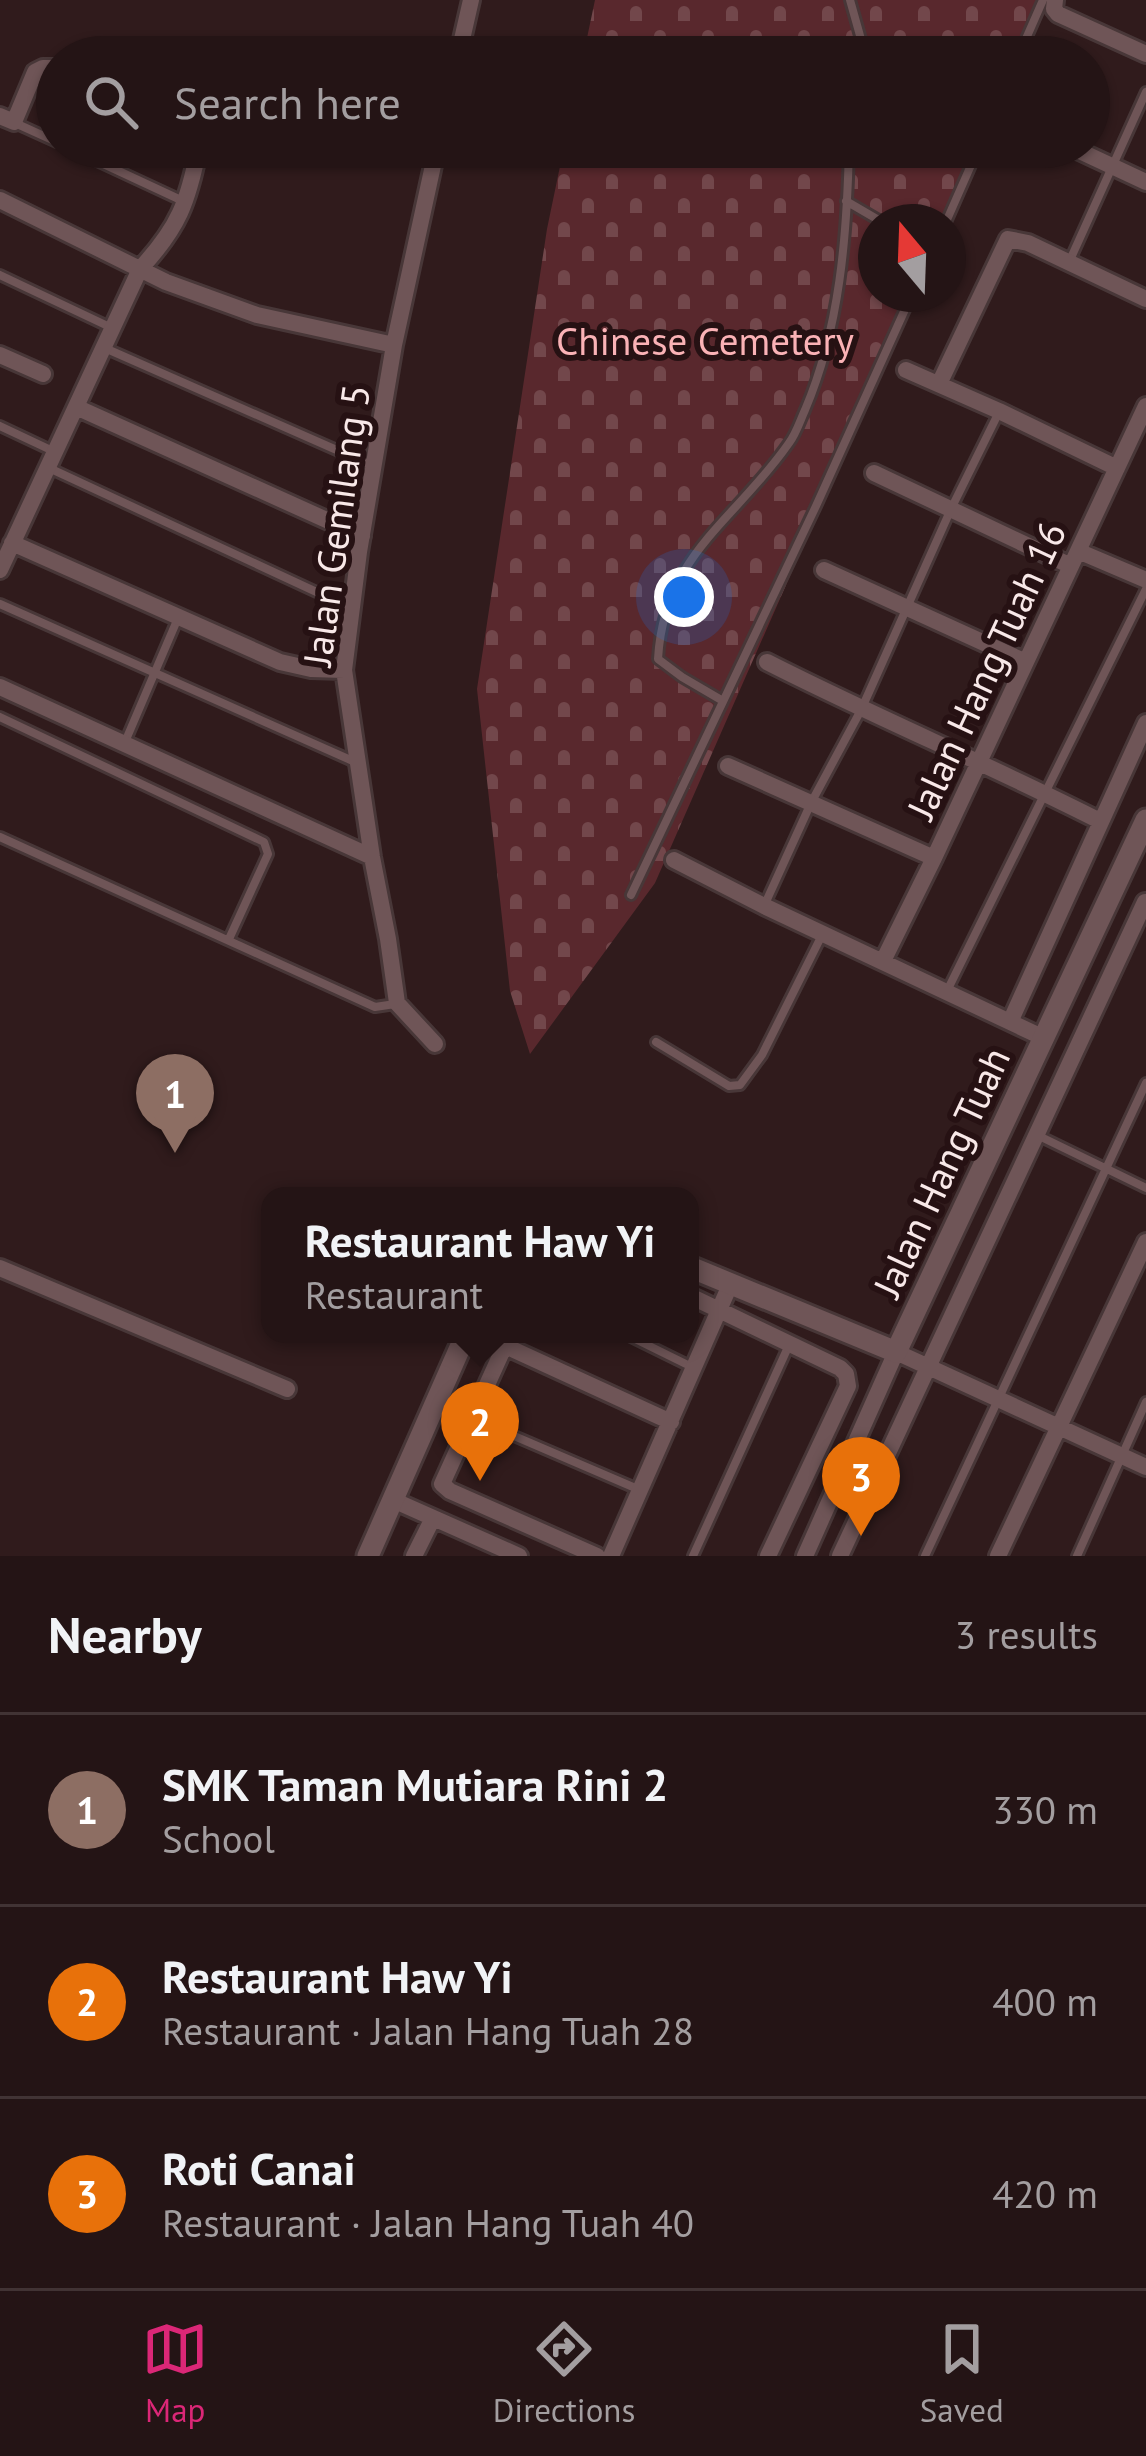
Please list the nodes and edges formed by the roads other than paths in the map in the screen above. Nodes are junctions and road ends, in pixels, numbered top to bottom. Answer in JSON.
{"nodes":[{"id":1,"x":471,"y":0,"type":"edge"},
{"id":2,"x":850,"y":0,"type":"edge"},
{"id":3,"x":1050,"y":3,"type":"edge"},
{"id":4,"x":463,"y":36,"type":"edge"},
{"id":5,"x":860,"y":36,"type":"edge"},
{"id":6,"x":1030,"y":36,"type":"edge"},
{"id":7,"x":1106,"y":36,"type":"edge"},
{"id":8,"x":1110,"y":38,"type":"edge"},
{"id":9,"x":1146,"y":54,"type":"edge"},
{"id":10,"x":36,"y":72,"type":"edge"},
{"id":11,"x":1146,"y":92,"type":"edge"},
{"id":12,"x":7,"y":119,"type":"edge"},
{"id":13,"x":36,"y":132,"type":"edge"},
{"id":14,"x":1112,"y":167,"type":"junction"},
{"id":15,"x":112,"y":168,"type":"edge"},
{"id":16,"x":193,"y":168,"type":"edge"},
{"id":17,"x":432,"y":168,"type":"edge"},
{"id":18,"x":848,"y":168,"type":"edge"},
{"id":19,"x":970,"y":168,"type":"edge"},
{"id":20,"x":1146,"y":182,"type":"edge"},
{"id":21,"x":0,"y":200,"type":"edge"},
{"id":22,"x":846,"y":201,"type":"junction"},
{"id":23,"x":184,"y":202,"type":"junction"},
{"id":24,"x":954,"y":204,"type":"edge"},
{"id":25,"x":858,"y":208,"type":"edge"},
{"id":26,"x":1070,"y":262,"type":"junction"},
{"id":27,"x":140,"y":269,"type":"junction"},
{"id":28,"x":0,"y":274,"type":"edge"},
{"id":29,"x":1146,"y":299,"type":"edge"},
{"id":30,"x":904,"y":312,"type":"edge"},
{"id":31,"x":113,"y":328,"type":"junction"},
{"id":32,"x":394,"y":345,"type":"junction"},
{"id":33,"x":104,"y":347,"type":"junction"},
{"id":34,"x":0,"y":355,"type":"edge"},
{"id":35,"x":906,"y":370,"type":"dead end"},
{"id":36,"x":43,"y":374,"type":"dead end"},
{"id":37,"x":939,"y":384,"type":"junction"},
{"id":38,"x":76,"y":406,"type":"junction"},
{"id":39,"x":1146,"y":406,"type":"edge"},
{"id":40,"x":999,"y":411,"type":"junction"},
{"id":41,"x":0,"y":427,"type":"edge"},
{"id":42,"x":51,"y":460,"type":"junction"},
{"id":43,"x":374,"y":466,"type":"junction"},
{"id":44,"x":1117,"y":468,"type":"junction"},
{"id":45,"x":874,"y":473,"type":"dead end"},
{"id":46,"x":951,"y":509,"type":"junction"},
{"id":47,"x":362,"y":536,"type":"junction"},
{"id":48,"x":12,"y":544,"type":"junction"},
{"id":49,"x":1075,"y":558,"type":"junction"},
{"id":50,"x":0,"y":570,"type":"edge"},
{"id":51,"x":824,"y":570,"type":"dead end"},
{"id":52,"x":1146,"y":585,"type":"edge"},
{"id":53,"x":0,"y":604,"type":"edge"},
{"id":54,"x":907,"y":608,"type":"junction"},
{"id":55,"x":353,"y":609,"type":"junction"},
{"id":56,"x":179,"y":617,"type":"junction"},
{"id":57,"x":767,"y":662,"type":"dead end"},
{"id":58,"x":1026,"y":662,"type":"junction"},
{"id":59,"x":344,"y":670,"type":"junction"},
{"id":60,"x":156,"y":673,"type":"junction"},
{"id":61,"x":0,"y":687,"type":"edge"},
{"id":62,"x":723,"y":701,"type":"junction"},
{"id":63,"x":861,"y":710,"type":"junction"},
{"id":64,"x":0,"y":717,"type":"edge"},
{"id":65,"x":1146,"y":723,"type":"edge"},
{"id":66,"x":124,"y":744,"type":"junction"},
{"id":67,"x":359,"y":763,"type":"junction"},
{"id":68,"x":978,"y":764,"type":"junction"},
{"id":69,"x":728,"y":766,"type":"dead end"},
{"id":70,"x":1045,"y":793,"type":"junction"},
{"id":71,"x":811,"y":803,"type":"junction"},
{"id":72,"x":1146,"y":820,"type":"edge"},
{"id":73,"x":1100,"y":821,"type":"junction"},
{"id":74,"x":0,"y":837,"type":"edge"},
{"id":75,"x":372,"y":857,"type":"junction"},
{"id":76,"x":934,"y":858,"type":"junction"},
{"id":77,"x":674,"y":860,"type":"dead end"},
{"id":78,"x":1114,"y":888,"type":"junction"},
{"id":79,"x":631,"y":895,"type":"dead end"},
{"id":80,"x":1146,"y":902,"type":"edge"},
{"id":81,"x":764,"y":906,"type":"junction"},
{"id":82,"x":822,"y":934,"type":"junction"},
{"id":83,"x":229,"y":939,"type":"junction"},
{"id":84,"x":883,"y":961,"type":"junction"},
{"id":85,"x":946,"y":993,"type":"junction"},
{"id":86,"x":397,"y":1003,"type":"junction"},
{"id":87,"x":1010,"y":1022,"type":"junction"},
{"id":88,"x":1044,"y":1038,"type":"junction"},
{"id":89,"x":656,"y":1042,"type":"dead end"},
{"id":90,"x":435,"y":1045,"type":"dead end"},
{"id":91,"x":1146,"y":1083,"type":"edge"},
{"id":92,"x":1036,"y":1134,"type":"junction"},
{"id":93,"x":1108,"y":1169,"type":"junction"},
{"id":94,"x":1146,"y":1188,"type":"edge"},
{"id":95,"x":1146,"y":1242,"type":"edge"},
{"id":96,"x":0,"y":1268,"type":"edge"},
{"id":97,"x":699,"y":1271,"type":"edge"},
{"id":98,"x":730,"y":1285,"type":"junction"},
{"id":99,"x":699,"y":1300,"type":"edge"},
{"id":100,"x":720,"y":1311,"type":"junction"},
{"id":101,"x":462,"y":1343,"type":"edge"},
{"id":102,"x":506,"y":1343,"type":"edge"},
{"id":103,"x":513,"y":1343,"type":"edge"},
{"id":104,"x":644,"y":1343,"type":"edge"},
{"id":105,"x":790,"y":1344,"type":"junction"},
{"id":106,"x":896,"y":1352,"type":"junction"},
{"id":107,"x":927,"y":1366,"type":"junction"},
{"id":108,"x":694,"y":1368,"type":"junction"},
{"id":109,"x":287,"y":1389,"type":"dead end"},
{"id":110,"x":998,"y":1399,"type":"junction"},
{"id":111,"x":1146,"y":1402,"type":"edge"},
{"id":112,"x":470,"y":1417,"type":"junction"},
{"id":113,"x":671,"y":1422,"type":"junction"},
{"id":114,"x":1059,"y":1427,"type":"junction"},
{"id":115,"x":1121,"y":1455,"type":"junction"},
{"id":116,"x":1146,"y":1467,"type":"edge"},
{"id":117,"x":640,"y":1491,"type":"junction"},
{"id":118,"x":393,"y":1500,"type":"junction"},
{"id":119,"x":433,"y":1518,"type":"junction"},
{"id":120,"x":368,"y":1556,"type":"edge"},
{"id":121,"x":414,"y":1556,"type":"edge"},
{"id":122,"x":519,"y":1556,"type":"edge"},
{"id":123,"x":597,"y":1556,"type":"edge"},
{"id":124,"x":611,"y":1556,"type":"edge"},
{"id":125,"x":693,"y":1556,"type":"edge"},
{"id":126,"x":768,"y":1556,"type":"edge"},
{"id":127,"x":805,"y":1556,"type":"edge"},
{"id":128,"x":840,"y":1556,"type":"edge"},
{"id":129,"x":926,"y":1556,"type":"edge"},
{"id":130,"x":998,"y":1556,"type":"edge"},
{"id":131,"x":1077,"y":1556,"type":"edge"}],
"edges":[{"from":1,"to":4,"type":"street"},
{"from":2,"to":5,"type":"lane"},
{"from":3,"to":6,"type":"lane"},
{"from":3,"to":7,"type":"street"},
{"from":8,"to":9,"type":"street"},
{"from":10,"to":12,"type":"street"},
{"from":11,"to":14,"type":"lane"},
{"from":12,"to":13,"type":"lane"},
{"from":14,"to":20,"type":"street"},
{"from":14,"to":26,"type":"lane"},
{"from":15,"to":23,"type":"lane"},
{"from":16,"to":23,"type":"street"},
{"from":17,"to":32,"type":"street","name":"Jalan Gemilang 5"},
{"from":18,"to":22,"type":"lane"},
{"from":19,"to":24,"type":"lane"},
{"from":21,"to":27,"type":"street"},
{"from":22,"to":25,"type":"lane"},
{"from":22,"to":62,"type":"lane"},
{"from":23,"to":27,"type":"street"},
{"from":26,"to":29,"type":"street"},
{"from":26,"to":37,"type":"street"},
{"from":27,"to":31,"type":"street"},
{"from":27,"to":32,"type":"street"},
{"from":28,"to":31,"type":"lane"},
{"from":30,"to":62,"type":"lane"},
{"from":31,"to":33,"type":"street"},
{"from":32,"to":43,"type":"street","name":"Jalan Gemilang 5"},
{"from":33,"to":38,"type":"street"},
{"from":33,"to":43,"type":"lane"},
{"from":34,"to":36,"type":"street"},
{"from":35,"to":37,"type":"street"},
{"from":37,"to":40,"type":"street"},
{"from":38,"to":42,"type":"street"},
{"from":38,"to":47,"type":"street"},
{"from":39,"to":44,"type":"street","name":"Jalan Hang Tuah 16"},
{"from":40,"to":44,"type":"street"},
{"from":40,"to":46,"type":"lane"},
{"from":41,"to":42,"type":"lane"},
{"from":42,"to":48,"type":"street"},
{"from":42,"to":55,"type":"lane"},
{"from":43,"to":47,"type":"street","name":"Jalan Gemilang 5"},
{"from":44,"to":49,"type":"street","name":"Jalan Hang Tuah 16"},
{"from":45,"to":46,"type":"street"},
{"from":46,"to":49,"type":"street"},
{"from":46,"to":54,"type":"lane"},
{"from":47,"to":55,"type":"street","name":"Jalan Gemilang 5"},
{"from":48,"to":50,"type":"street"},
{"from":48,"to":56,"type":"street"},
{"from":49,"to":52,"type":"street"},
{"from":49,"to":58,"type":"street","name":"Jalan Hang Tuah 16"},
{"from":51,"to":54,"type":"street"},
{"from":52,"to":70,"type":"lane"},
{"from":53,"to":60,"type":"lane"},
{"from":54,"to":58,"type":"street"},
{"from":54,"to":63,"type":"lane"},
{"from":55,"to":59,"type":"street","name":"Jalan Gemilang 5"},
{"from":56,"to":59,"type":"street"},
{"from":56,"to":60,"type":"lane"},
{"from":57,"to":63,"type":"street"},
{"from":58,"to":68,"type":"street","name":"Jalan Hang Tuah 16"},
{"from":59,"to":67,"type":"street","name":"Jalan Gemilang 5"},
{"from":60,"to":66,"type":"lane"},
{"from":60,"to":67,"type":"lane"},
{"from":61,"to":66,"type":"street"},
{"from":62,"to":79,"type":"lane"},
{"from":63,"to":68,"type":"street"},
{"from":63,"to":71,"type":"lane"},
{"from":64,"to":83,"type":"lane"},
{"from":65,"to":73,"type":"street"},
{"from":66,"to":75,"type":"street"},
{"from":67,"to":75,"type":"street","name":"Jalan Gemilang 5"},
{"from":68,"to":70,"type":"street"},
{"from":68,"to":76,"type":"street","name":"Jalan Hang Tuah 16"},
{"from":69,"to":71,"type":"street"},
{"from":70,"to":73,"type":"street"},
{"from":70,"to":85,"type":"lane"},
{"from":71,"to":76,"type":"street"},
{"from":71,"to":81,"type":"lane"},
{"from":72,"to":78,"type":"street","name":"Jalan Hang Tuah"},
{"from":73,"to":87,"type":"street"},
{"from":74,"to":83,"type":"lane"},
{"from":75,"to":86,"type":"street","name":"Jalan Gemilang 5"},
{"from":76,"to":84,"type":"street","name":"Jalan Hang Tuah 16"},
{"from":77,"to":81,"type":"street"},
{"from":78,"to":80,"type":"street"},
{"from":78,"to":88,"type":"street","name":"Jalan Hang Tuah"},
{"from":80,"to":92,"type":"street"},
{"from":81,"to":82,"type":"street"},
{"from":82,"to":84,"type":"street"},
{"from":82,"to":89,"type":"lane"},
{"from":83,"to":86,"type":"lane"},
{"from":84,"to":85,"type":"street"},
{"from":85,"to":87,"type":"street"},
{"from":86,"to":90,"type":"street"},
{"from":87,"to":88,"type":"street"},
{"from":88,"to":106,"type":"street","name":"Jalan Hang Tuah"},
{"from":91,"to":93,"type":"lane"},
{"from":92,"to":93,"type":"lane"},
{"from":92,"to":107,"type":"street"},
{"from":93,"to":94,"type":"lane"},
{"from":93,"to":110,"type":"lane"},
{"from":95,"to":114,"type":"street"},
{"from":96,"to":109,"type":"street"},
{"from":97,"to":98,"type":"street"},
{"from":98,"to":100,"type":"street"},
{"from":98,"to":106,"type":"street"},
{"from":99,"to":100,"type":"street"},
{"from":100,"to":105,"type":"street"},
{"from":100,"to":108,"type":"street"},
{"from":101,"to":118,"type":"street"},
{"from":102,"to":112,"type":"street"},
{"from":103,"to":113,"type":"street"},
{"from":104,"to":108,"type":"lane"},
{"from":105,"to":125,"type":"lane"},
{"from":105,"to":126,"type":"street"},
{"from":106,"to":107,"type":"street"},
{"from":106,"to":127,"type":"street","name":"Jalan Hang Tuah"},
{"from":107,"to":110,"type":"street"},
{"from":107,"to":128,"type":"street"},
{"from":108,"to":113,"type":"street"},
{"from":110,"to":114,"type":"street"},
{"from":110,"to":129,"type":"lane"},
{"from":111,"to":115,"type":"lane"},
{"from":112,"to":117,"type":"lane"},
{"from":112,"to":123,"type":"street"},
{"from":113,"to":117,"type":"street"},
{"from":114,"to":115,"type":"street"},
{"from":114,"to":130,"type":"street"},
{"from":115,"to":116,"type":"street"},
{"from":115,"to":131,"type":"lane"},
{"from":117,"to":124,"type":"street"},
{"from":118,"to":119,"type":"street"},
{"from":118,"to":120,"type":"street"},
{"from":119,"to":121,"type":"street"},
{"from":119,"to":122,"type":"street"}]}
